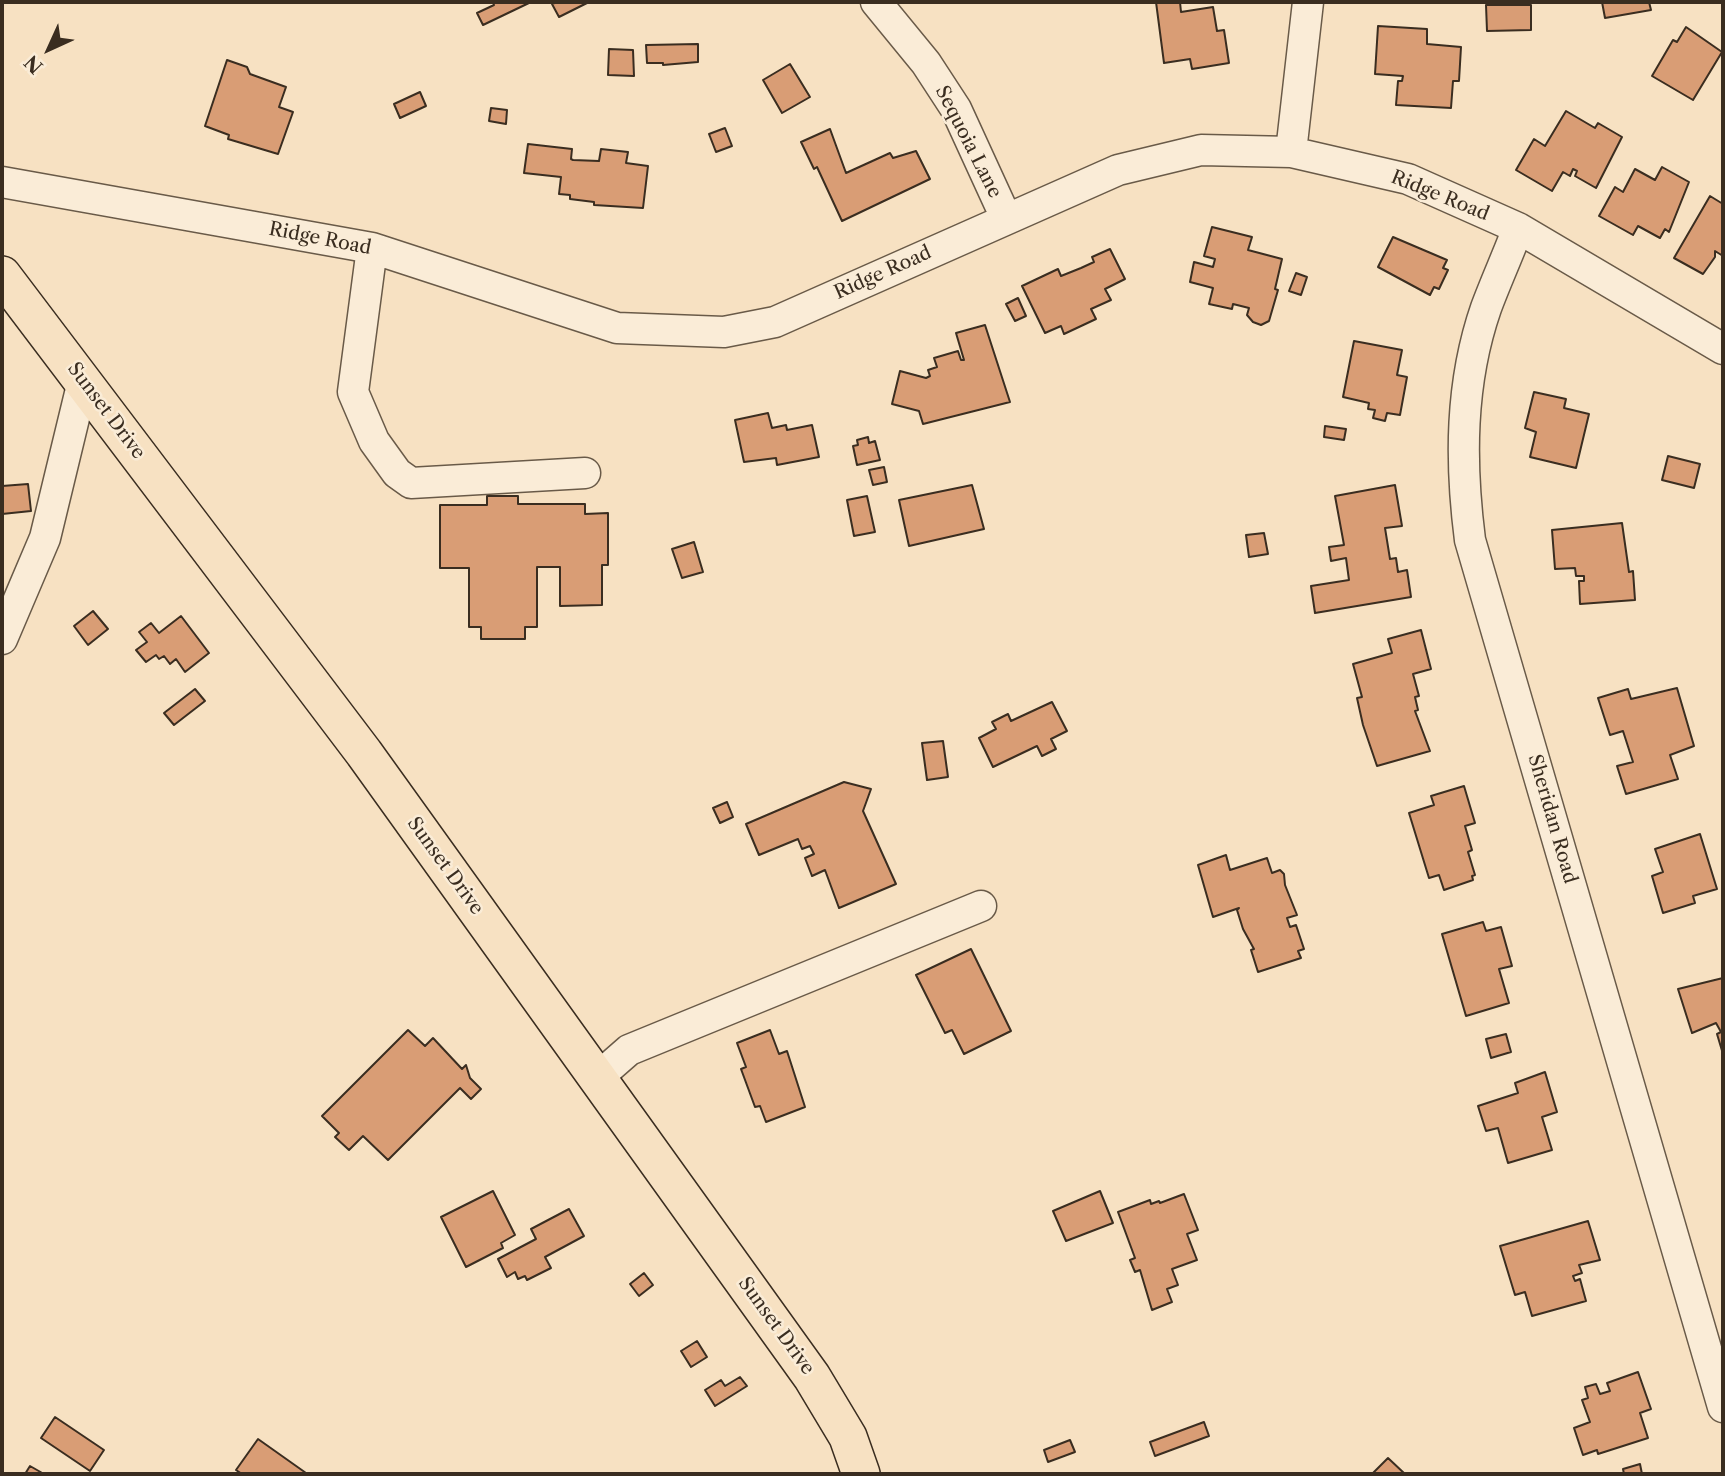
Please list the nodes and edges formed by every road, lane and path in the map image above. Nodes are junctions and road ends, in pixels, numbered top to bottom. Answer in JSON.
{"nodes":[{"id":1,"x":876,"y":2,"type":"edge"},
{"id":2,"x":1308,"y":2,"type":"edge"},
{"id":3,"x":1291,"y":152,"type":"junction"},
{"id":4,"x":2,"y":182,"type":"edge"},
{"id":5,"x":1006,"y":218,"type":"junction"},
{"id":6,"x":1518,"y":228,"type":"junction"},
{"id":7,"x":372,"y":248,"type":"junction"},
{"id":8,"x":2,"y":275,"type":"edge"},
{"id":9,"x":1723,"y":349,"type":"edge"},
{"id":10,"x":83,"y":381,"type":"junction"},
{"id":11,"x":585,"y":472,"type":"dead end"},
{"id":12,"x":2,"y":639,"type":"edge"},
{"id":13,"x":981,"y":906,"type":"dead end"},
{"id":14,"x":597,"y":1078,"type":"junction"},
{"id":15,"x":1723,"y":1407,"type":"edge"},
{"id":16,"x":861,"y":1474,"type":"edge"}],
"edges":[{"from":1,"to":5,"type":"street","name":"Sequoia Lane"},
{"from":2,"to":3,"type":"street"},
{"from":3,"to":5,"type":"street","name":"Ridge Road"},
{"from":3,"to":6,"type":"street","name":"Ridge Road"},
{"from":4,"to":7,"type":"street","name":"Ridge Road"},
{"from":5,"to":7,"type":"street","name":"Ridge Road"},
{"from":6,"to":9,"type":"street","name":"Ridge Road"},
{"from":6,"to":15,"type":"street","name":"Sheridan Road"},
{"from":7,"to":11,"type":"street"},
{"from":8,"to":10,"type":"main road","name":"Sunset Drive"},
{"from":10,"to":12,"type":"street"},
{"from":10,"to":14,"type":"main road","name":"Sunset Drive"},
{"from":13,"to":14,"type":"street"},
{"from":14,"to":16,"type":"main road","name":"Sunset Drive"}]}
